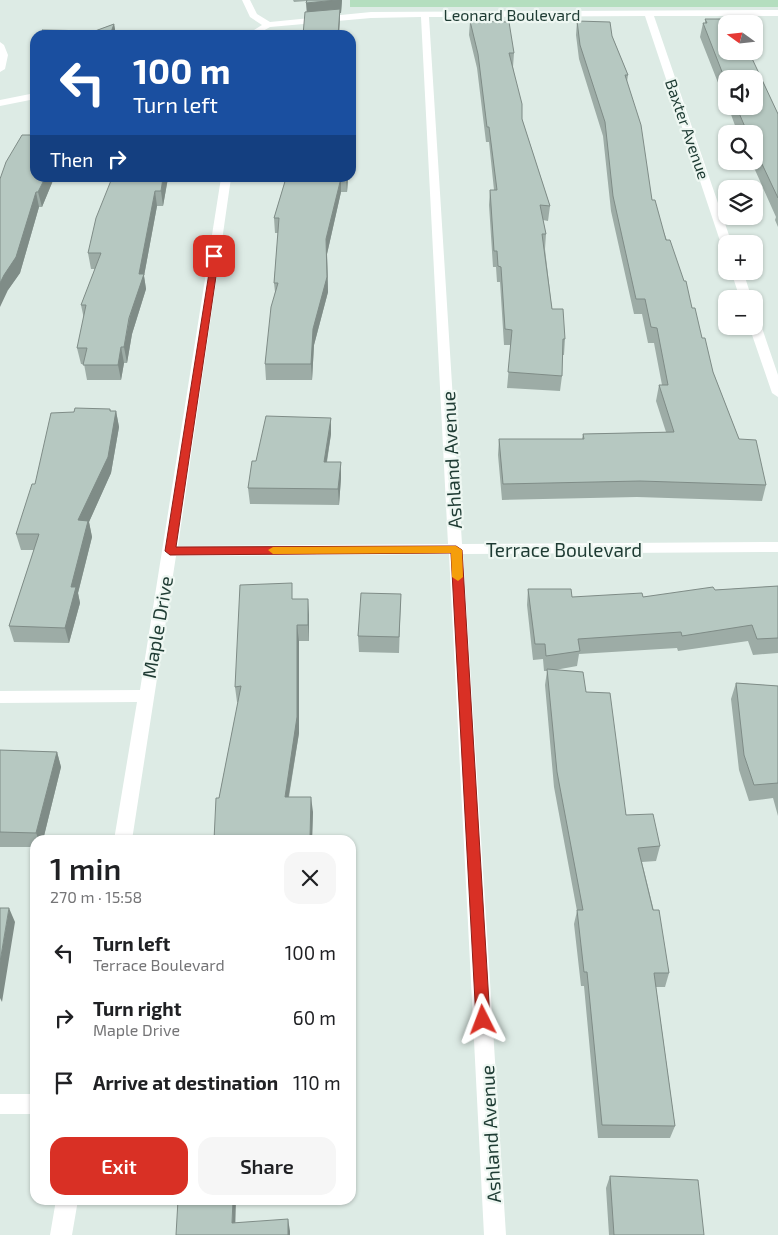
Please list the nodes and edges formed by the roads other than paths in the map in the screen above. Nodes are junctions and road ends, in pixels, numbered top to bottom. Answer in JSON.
{"nodes":[{"id":1,"x":246,"y":0,"type":"edge"},
{"id":2,"x":778,"y":13,"type":"edge"},
{"id":3,"x":649,"y":14,"type":"junction"},
{"id":4,"x":425,"y":15,"type":"junction"},
{"id":5,"x":268,"y":25,"type":"junction"},
{"id":6,"x":259,"y":30,"type":"edge"},
{"id":7,"x":0,"y":45,"type":"edge"},
{"id":8,"x":0,"y":69,"type":"edge"},
{"id":9,"x":30,"y":97,"type":"edge"},
{"id":10,"x":0,"y":104,"type":"edge"},
{"id":11,"x":225,"y":182,"type":"edge"},
{"id":12,"x":724,"y":235,"type":"edge"},
{"id":13,"x":758,"y":335,"type":"edge"},
{"id":14,"x":778,"y":393,"type":"edge"},
{"id":15,"x":778,"y":547,"type":"edge"},
{"id":16,"x":456,"y":550,"type":"junction"},
{"id":17,"x":170,"y":551,"type":"junction"},
{"id":18,"x":145,"y":696,"type":"junction"},
{"id":19,"x":0,"y":697,"type":"edge"},
{"id":20,"x":125,"y":835,"type":"edge"},
{"id":21,"x":0,"y":1104,"type":"edge"},
{"id":22,"x":30,"y":1104,"type":"edge"},
{"id":23,"x":66,"y":1205,"type":"edge"},
{"id":24,"x":61,"y":1235,"type":"edge"},
{"id":25,"x":495,"y":1235,"type":"edge"}],
"edges":[{"from":1,"to":5,"type":"street"},
{"from":2,"to":3,"type":"street","name":"Leonard Boulevard"},
{"from":3,"to":4,"type":"street","name":"Leonard Boulevard"},
{"from":3,"to":12,"type":"street","name":"Baxter Avenue"},
{"from":4,"to":5,"type":"street","name":"Leonard Boulevard"},
{"from":4,"to":16,"type":"street","name":"Ashland Avenue"},
{"from":5,"to":6,"type":"street","name":"Leonard Boulevard"},
{"from":7,"to":8,"type":"street"},
{"from":9,"to":10,"type":"street"},
{"from":11,"to":17,"type":"street","name":"Maple Drive"},
{"from":13,"to":14,"type":"street"},
{"from":15,"to":16,"type":"street","name":"Terrace Boulevard"},
{"from":16,"to":17,"type":"street","name":"Terrace Boulevard"},
{"from":16,"to":25,"type":"street","name":"Ashland Avenue"},
{"from":17,"to":18,"type":"street","name":"Maple Drive"},
{"from":18,"to":19,"type":"street"},
{"from":18,"to":20,"type":"street","name":"Maple Drive"},
{"from":21,"to":22,"type":"street"},
{"from":23,"to":24,"type":"street"}]}
